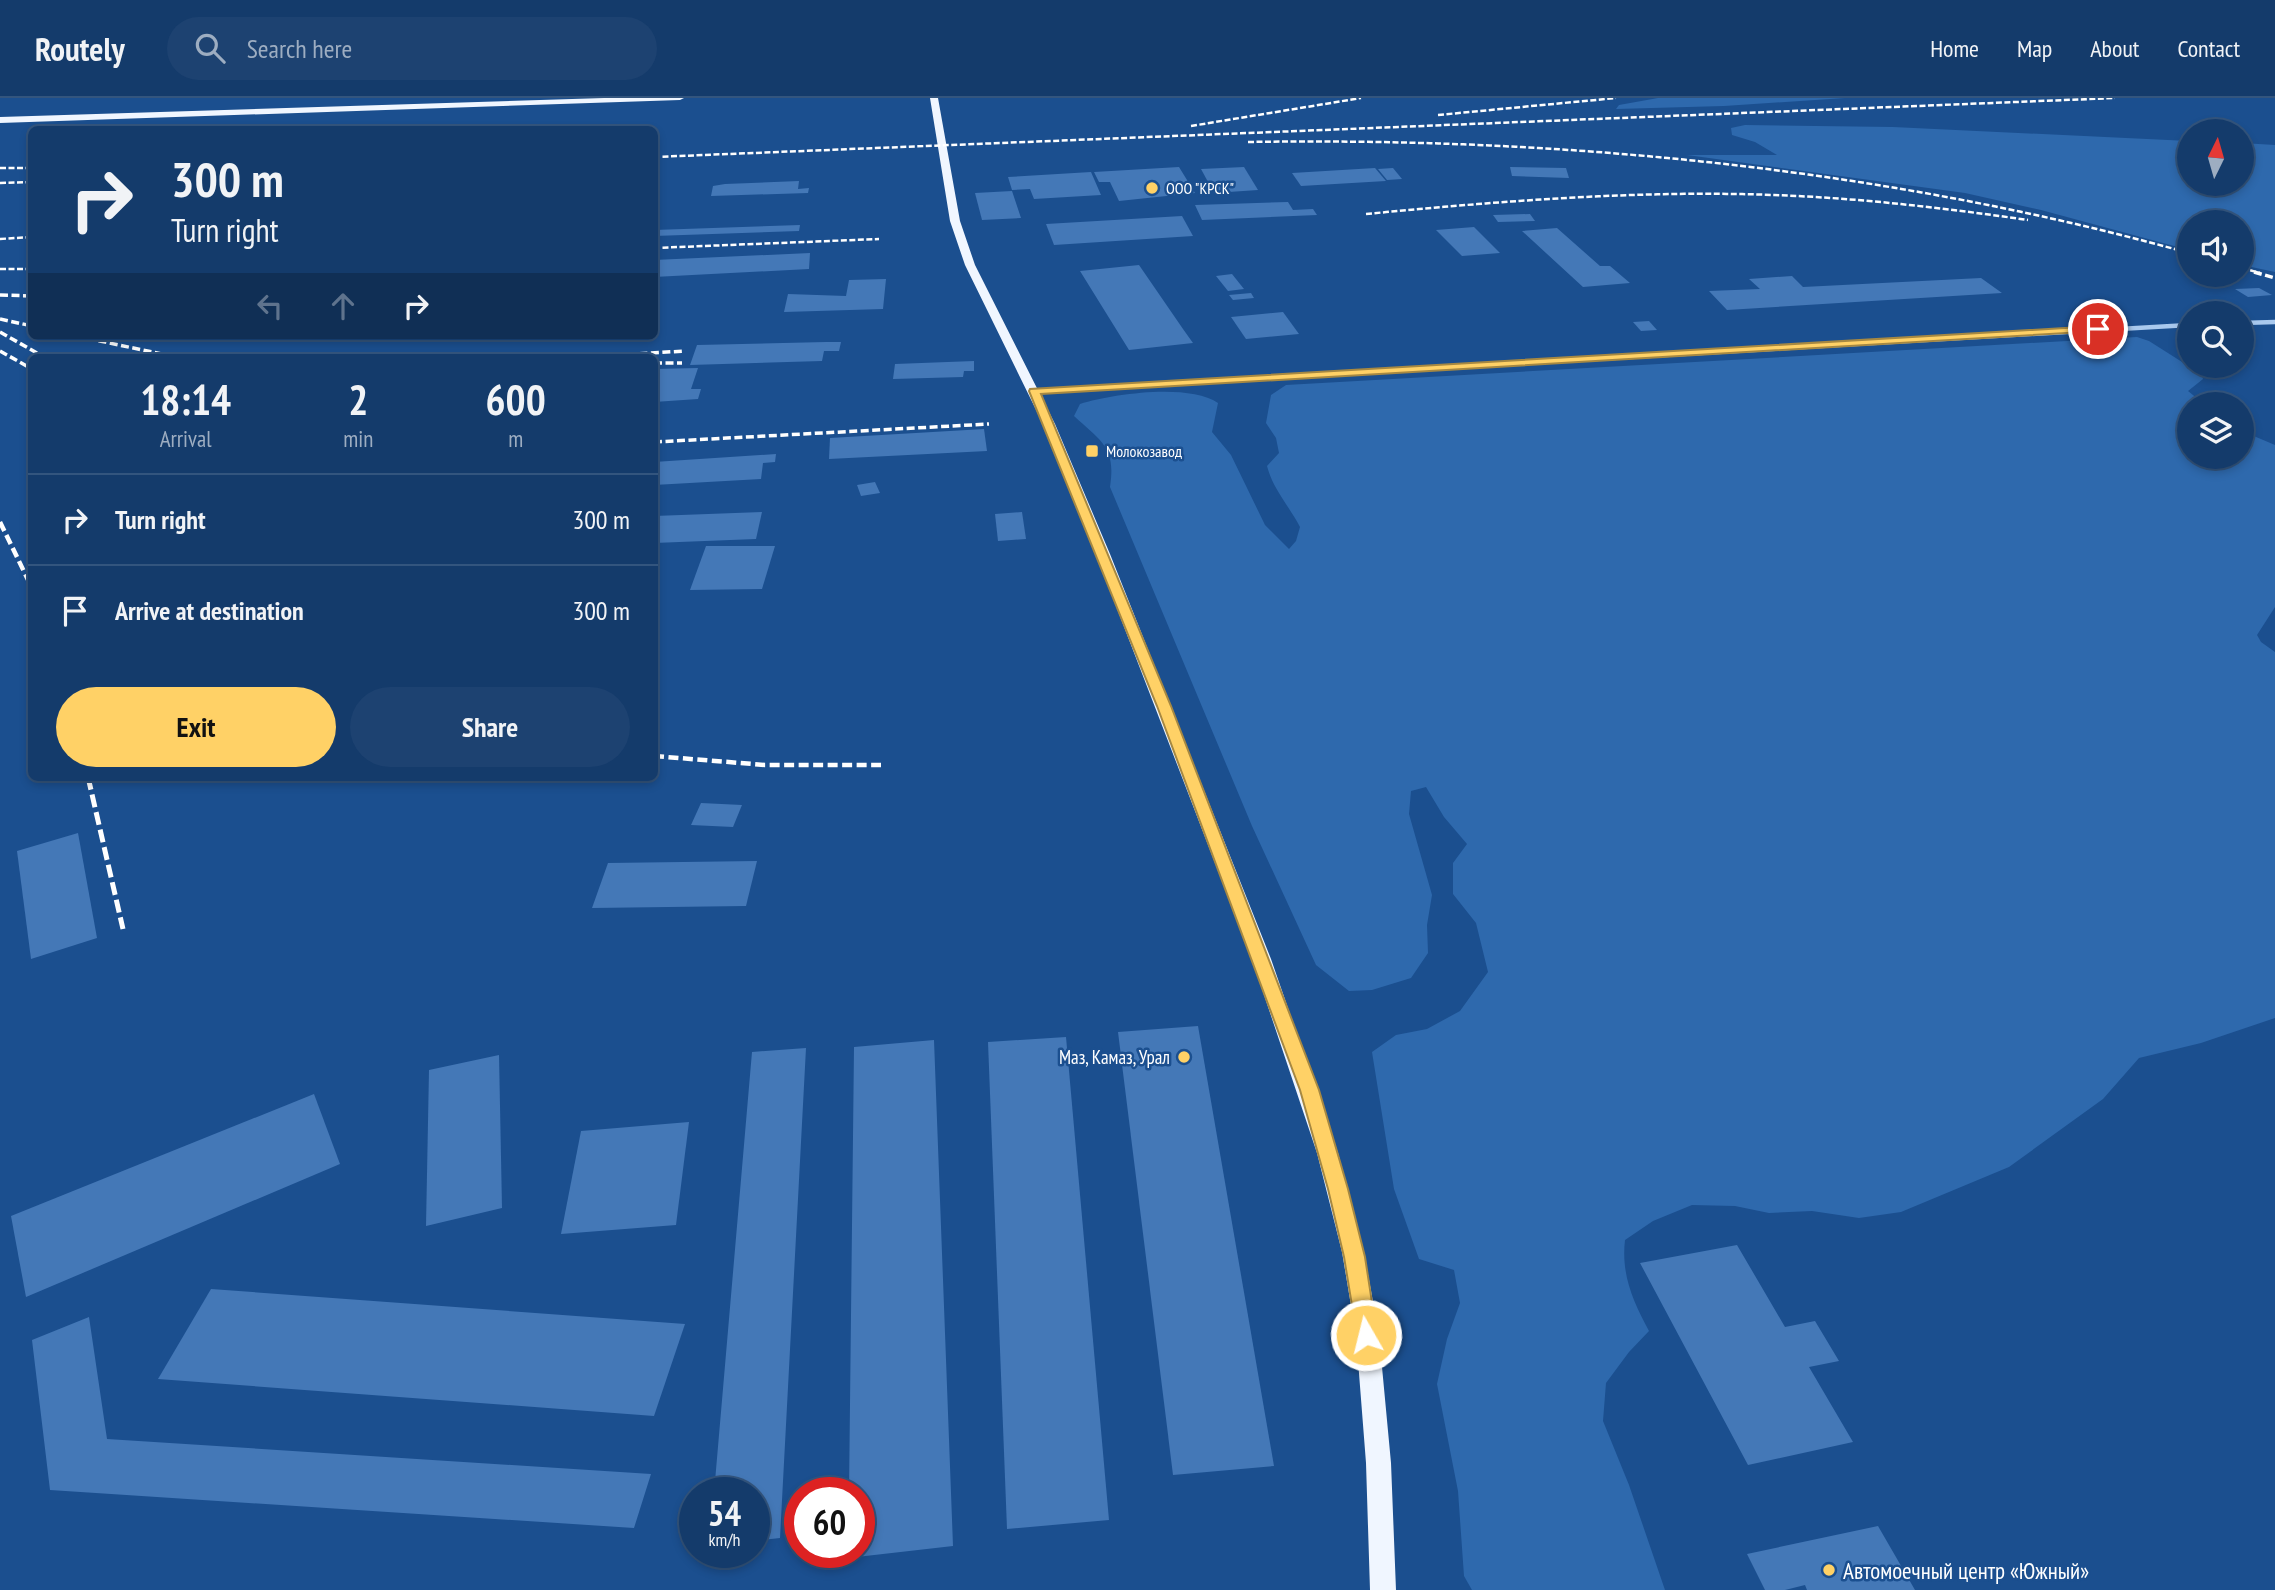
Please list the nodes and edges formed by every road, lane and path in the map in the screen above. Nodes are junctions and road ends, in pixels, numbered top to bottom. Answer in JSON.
{"nodes":[{"id":1,"x":680,"y":98,"type":"edge"},
{"id":2,"x":934,"y":98,"type":"edge"},
{"id":3,"x":0,"y":120,"type":"edge"},
{"id":4,"x":2275,"y":322,"type":"edge"},
{"id":5,"x":2254,"y":323,"type":"edge"},
{"id":6,"x":2177,"y":326,"type":"edge"},
{"id":7,"x":1034,"y":391,"type":"junction"},
{"id":8,"x":1383,"y":1590,"type":"edge"}],
"edges":[{"from":1,"to":3,"type":"main road"},
{"from":2,"to":7,"type":"main road"},
{"from":4,"to":5,"type":"street"},
{"from":6,"to":7,"type":"street"},
{"from":7,"to":8,"type":"main road"}]}
